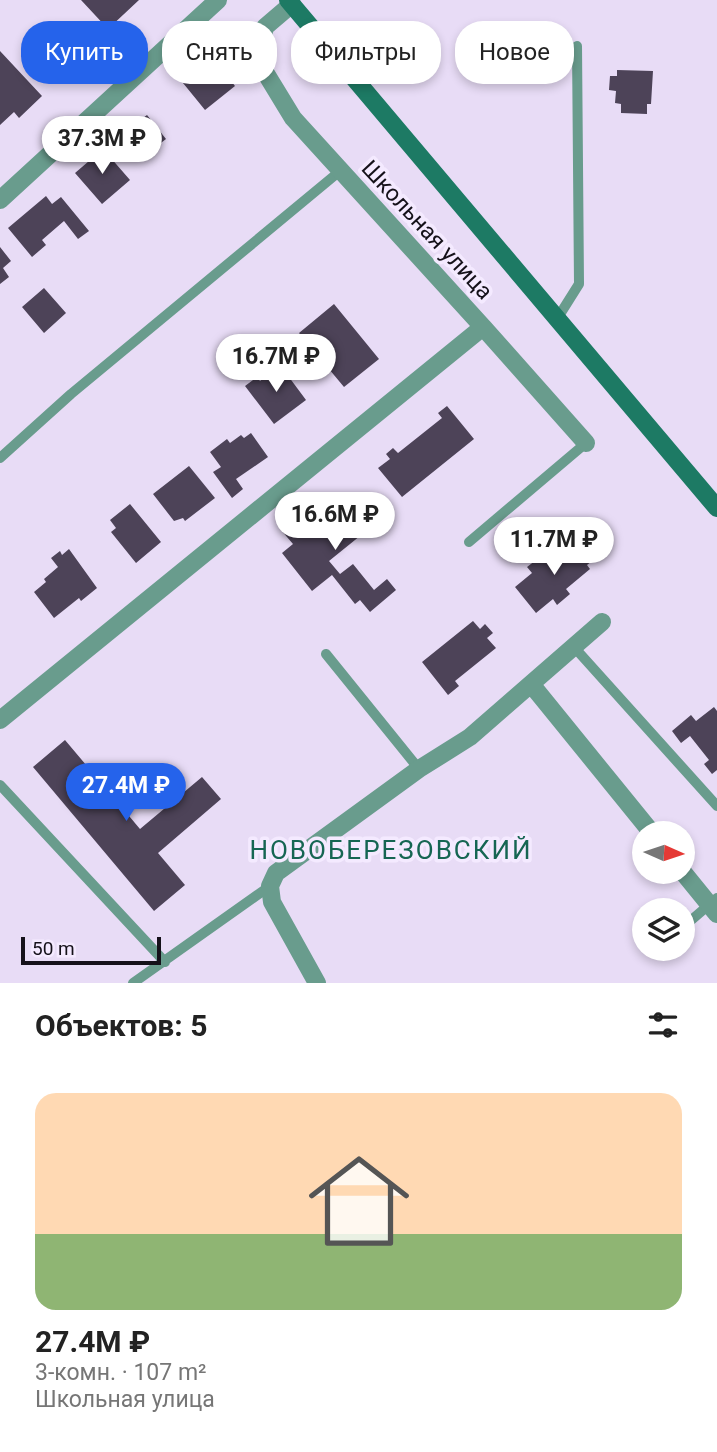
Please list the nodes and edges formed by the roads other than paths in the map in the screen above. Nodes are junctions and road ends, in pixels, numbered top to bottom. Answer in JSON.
{"nodes":[{"id":1,"x":218,"y":0,"type":"edge"},
{"id":2,"x":290,"y":2,"type":"edge"},
{"id":3,"x":577,"y":46,"type":"dead end"},
{"id":4,"x":340,"y":171,"type":"junction"},
{"id":5,"x":0,"y":200,"type":"edge"},
{"id":6,"x":557,"y":318,"type":"junction"},
{"id":7,"x":483,"y":327,"type":"junction"},
{"id":8,"x":586,"y":443,"type":"joint"},
{"id":9,"x":0,"y":458,"type":"edge"},
{"id":10,"x":717,"y":508,"type":"edge"},
{"id":11,"x":469,"y":542,"type":"dead end"},
{"id":12,"x":602,"y":622,"type":"dead end"},
{"id":13,"x":574,"y":646,"type":"junction"},
{"id":14,"x":326,"y":654,"type":"dead end"},
{"id":15,"x":531,"y":684,"type":"junction"},
{"id":16,"x":0,"y":720,"type":"edge"},
{"id":17,"x":419,"y":769,"type":"junction"},
{"id":18,"x":0,"y":785,"type":"edge"},
{"id":19,"x":717,"y":806,"type":"edge"},
{"id":20,"x":642,"y":821,"type":"edge"},
{"id":21,"x":694,"y":884,"type":"edge"},
{"id":22,"x":270,"y":886,"type":"junction"},
{"id":23,"x":714,"y":905,"type":"edge"},
{"id":24,"x":695,"y":919,"type":"edge"},
{"id":25,"x":165,"y":962,"type":"junction"},
{"id":26,"x":132,"y":983,"type":"edge"},
{"id":27,"x":317,"y":983,"type":"edge"}],
"edges":[{"from":1,"to":5,"type":"street"},
{"from":2,"to":4,"type":"street","name":"Школьная улица"},
{"from":2,"to":6,"type":"street"},
{"from":3,"to":6,"type":"lane"},
{"from":4,"to":7,"type":"street","name":"Школьная улица"},
{"from":4,"to":9,"type":"lane"},
{"from":6,"to":10,"type":"street"},
{"from":7,"to":8,"type":"street"},
{"from":7,"to":16,"type":"street","name":"Школьная улица"},
{"from":8,"to":11,"type":"lane"},
{"from":12,"to":13,"type":"street"},
{"from":13,"to":15,"type":"street"},
{"from":13,"to":19,"type":"lane"},
{"from":14,"to":17,"type":"lane"},
{"from":15,"to":17,"type":"street"},
{"from":15,"to":20,"type":"street"},
{"from":17,"to":22,"type":"street"},
{"from":18,"to":25,"type":"lane"},
{"from":21,"to":23,"type":"street"},
{"from":22,"to":25,"type":"lane"},
{"from":22,"to":27,"type":"street"},
{"from":23,"to":24,"type":"lane"},
{"from":25,"to":26,"type":"lane"}]}
